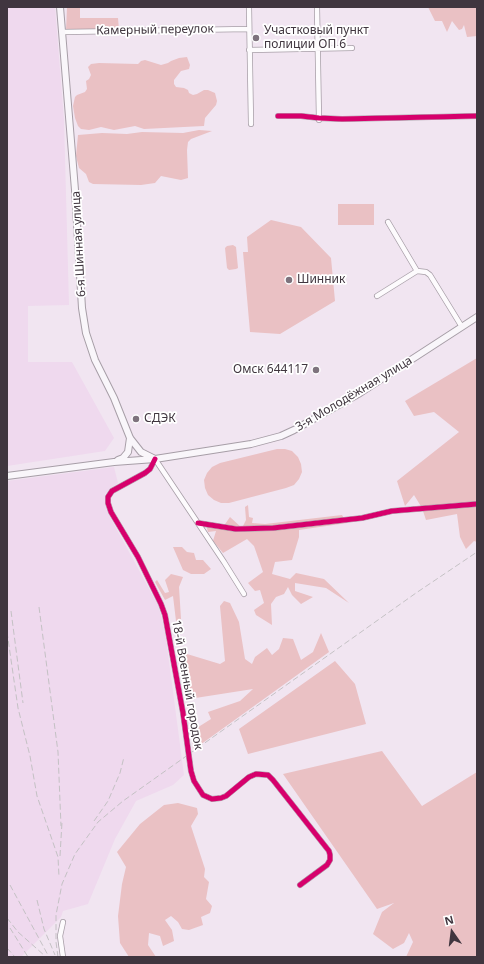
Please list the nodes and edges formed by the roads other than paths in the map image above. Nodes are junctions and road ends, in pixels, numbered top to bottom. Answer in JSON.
{"nodes":[{"id":1,"x":60,"y":7,"type":"edge"},
{"id":2,"x":248,"y":7,"type":"edge"},
{"id":3,"x":317,"y":7,"type":"edge"},
{"id":4,"x":249,"y":29,"type":"junction"},
{"id":5,"x":62,"y":32,"type":"junction"},
{"id":6,"x":352,"y":48,"type":"dead end"},
{"id":7,"x":318,"y":49,"type":"junction"},
{"id":8,"x":249,"y":50,"type":"junction"},
{"id":9,"x":278,"y":116,"type":"dead end"},
{"id":10,"x":477,"y":116,"type":"edge"},
{"id":11,"x":319,"y":119,"type":"junction"},
{"id":12,"x":251,"y":124,"type":"dead end"},
{"id":13,"x":388,"y":222,"type":"dead end"},
{"id":14,"x":417,"y":271,"type":"junction"},
{"id":15,"x":377,"y":296,"type":"dead end"},
{"id":16,"x":477,"y":317,"type":"edge"},
{"id":17,"x":462,"y":327,"type":"junction"},
{"id":18,"x":130,"y":438,"type":"junction"},
{"id":19,"x":155,"y":458,"type":"junction"},
{"id":20,"x":114,"y":462,"type":"junction"},
{"id":21,"x":7,"y":476,"type":"edge"},
{"id":22,"x":477,"y":504,"type":"edge"},
{"id":23,"x":198,"y":523,"type":"junction"},
{"id":24,"x":244,"y":594,"type":"dead end"},
{"id":25,"x":300,"y":885,"type":"dead end"},
{"id":26,"x":63,"y":922,"type":"dead end"},
{"id":27,"x":63,"y":957,"type":"edge"}],
"edges":[{"from":1,"to":5,"type":"main road","name":"6-я Шинная улица"},
{"from":2,"to":4,"type":"street"},
{"from":3,"to":7,"type":"street"},
{"from":4,"to":5,"type":"street","name":"Камерный переулок"},
{"from":4,"to":8,"type":"street"},
{"from":5,"to":18,"type":"main road","name":"6-я Шинная улица"},
{"from":6,"to":7,"type":"street"},
{"from":7,"to":8,"type":"street"},
{"from":7,"to":11,"type":"street"},
{"from":8,"to":12,"type":"street"},
{"from":9,"to":11,"type":"street"},
{"from":10,"to":11,"type":"street"},
{"from":13,"to":14,"type":"street"},
{"from":14,"to":15,"type":"street"},
{"from":14,"to":17,"type":"street"},
{"from":16,"to":17,"type":"main road","name":"3-я Молодёжная улица"},
{"from":17,"to":19,"type":"main road","name":"3-я Молодёжная улица"},
{"from":18,"to":19,"type":"main road","name":"6-я Шинная улица"},
{"from":18,"to":20,"type":"main road"},
{"from":19,"to":20,"type":"main road","name":"3-я Молодёжная улица"},
{"from":19,"to":23,"type":"street"},
{"from":19,"to":25,"type":"street","name":"18-й Военный городок"},
{"from":20,"to":21,"type":"main road","name":"3-я Молодёжная улица"},
{"from":22,"to":23,"type":"street"},
{"from":23,"to":24,"type":"street"},
{"from":26,"to":27,"type":"street"}]}
